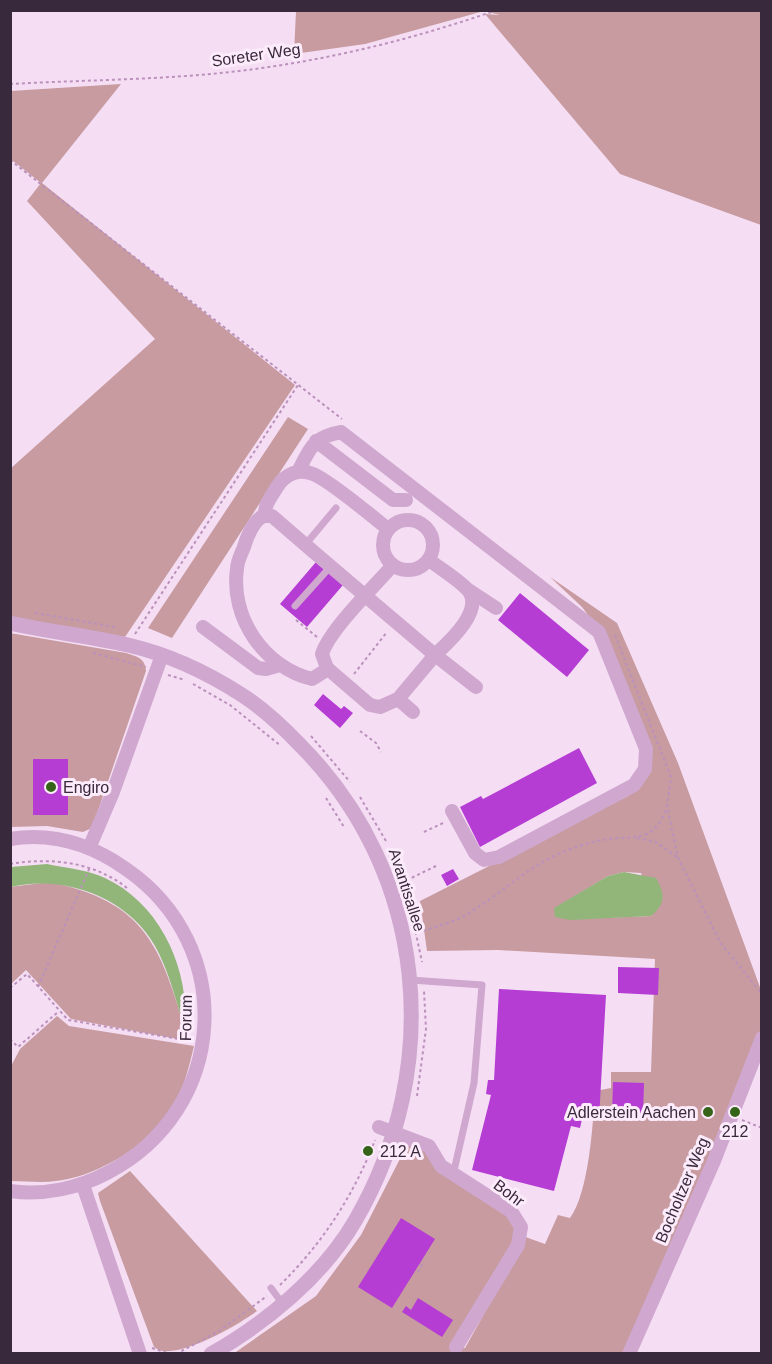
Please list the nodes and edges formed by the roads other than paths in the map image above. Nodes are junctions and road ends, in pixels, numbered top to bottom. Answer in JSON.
{"nodes":[{"id":1,"x":316,"y":441,"type":"junction"},
{"id":2,"x":298,"y":472,"type":"junction"},
{"id":3,"x":410,"y":495,"type":"junction"},
{"id":4,"x":336,"y":507,"type":"dead end"},
{"id":5,"x":265,"y":516,"type":"junction"},
{"id":6,"x":409,"y":520,"type":"junction"},
{"id":7,"x":388,"y":530,"type":"junction"},
{"id":8,"x":305,"y":545,"type":"junction"},
{"id":9,"x":429,"y":560,"type":"junction"},
{"id":10,"x":393,"y":565,"type":"junction"},
{"id":11,"x":331,"y":566,"type":"junction"},
{"id":12,"x":467,"y":589,"type":"junction"},
{"id":13,"x":366,"y":596,"type":"junction"},
{"id":14,"x":295,"y":606,"type":"dead end"},
{"id":15,"x":472,"y":607,"type":"junction"},
{"id":16,"x":10,"y":623,"type":"edge"},
{"id":17,"x":203,"y":627,"type":"dead end"},
{"id":18,"x":162,"y":655,"type":"junction"},
{"id":19,"x":435,"y":655,"type":"junction"},
{"id":20,"x":280,"y":666,"type":"junction"},
{"id":21,"x":328,"y":669,"type":"junction"},
{"id":22,"x":476,"y":687,"type":"dead end"},
{"id":23,"x":398,"y":699,"type":"junction"},
{"id":24,"x":413,"y":712,"type":"dead end"},
{"id":25,"x":450,"y":816,"type":"road end"},
{"id":26,"x":10,"y":839,"type":"edge"},
{"id":27,"x":90,"y":846,"type":"junction"},
{"id":28,"x":417,"y":981,"type":"junction"},
{"id":29,"x":762,"y":1038,"type":"edge"},
{"id":30,"x":386,"y":1129,"type":"junction"},
{"id":31,"x":453,"y":1175,"type":"junction"},
{"id":32,"x":82,"y":1185,"type":"junction"},
{"id":33,"x":10,"y":1191,"type":"edge"},
{"id":34,"x":456,"y":1347,"type":"dead end"},
{"id":35,"x":220,"y":1351,"type":"edge"},
{"id":36,"x":140,"y":1353,"type":"edge"},
{"id":37,"x":629,"y":1353,"type":"edge"}],
"edges":[{"from":1,"to":2,"type":"street"},
{"from":1,"to":3,"type":"street"},
{"from":1,"to":3,"type":"street"},
{"from":2,"to":5,"type":"street"},
{"from":2,"to":7,"type":"street"},
{"from":3,"to":6,"type":"street"},
{"from":3,"to":25,"type":"street"},
{"from":4,"to":8,"type":"lane"},
{"from":5,"to":8,"type":"street"},
{"from":5,"to":20,"type":"street"},
{"from":6,"to":7,"type":"street"},
{"from":6,"to":9,"type":"street"},
{"from":7,"to":10,"type":"street"},
{"from":8,"to":11,"type":"street"},
{"from":9,"to":10,"type":"street"},
{"from":9,"to":12,"type":"street"},
{"from":10,"to":13,"type":"street"},
{"from":11,"to":13,"type":"street"},
{"from":11,"to":14,"type":"lane"},
{"from":12,"to":15,"type":"street"},
{"from":12,"to":15,"type":"street"},
{"from":13,"to":19,"type":"street"},
{"from":13,"to":21,"type":"street"},
{"from":15,"to":19,"type":"street"},
{"from":16,"to":18,"type":"street","name":"Avantisallee"},
{"from":17,"to":20,"type":"street"},
{"from":18,"to":27,"type":"street"},
{"from":18,"to":28,"type":"street","name":"Avantisallee"},
{"from":19,"to":22,"type":"street"},
{"from":19,"to":23,"type":"street"},
{"from":20,"to":21,"type":"street"},
{"from":21,"to":23,"type":"street"},
{"from":23,"to":24,"type":"street"},
{"from":26,"to":27,"type":"street","name":"Forum"},
{"from":27,"to":32,"type":"street","name":"Forum"},
{"from":28,"to":30,"type":"street","name":"Avantisallee"},
{"from":28,"to":31,"type":"lane"},
{"from":29,"to":37,"type":"street","name":"Bocholtzer Weg"},
{"from":30,"to":31,"type":"street","name":"Bohr"},
{"from":30,"to":35,"type":"street","name":"Avantisallee"},
{"from":31,"to":34,"type":"street","name":"Bohr"},
{"from":32,"to":33,"type":"street","name":"Forum"},
{"from":32,"to":36,"type":"street"}]}
